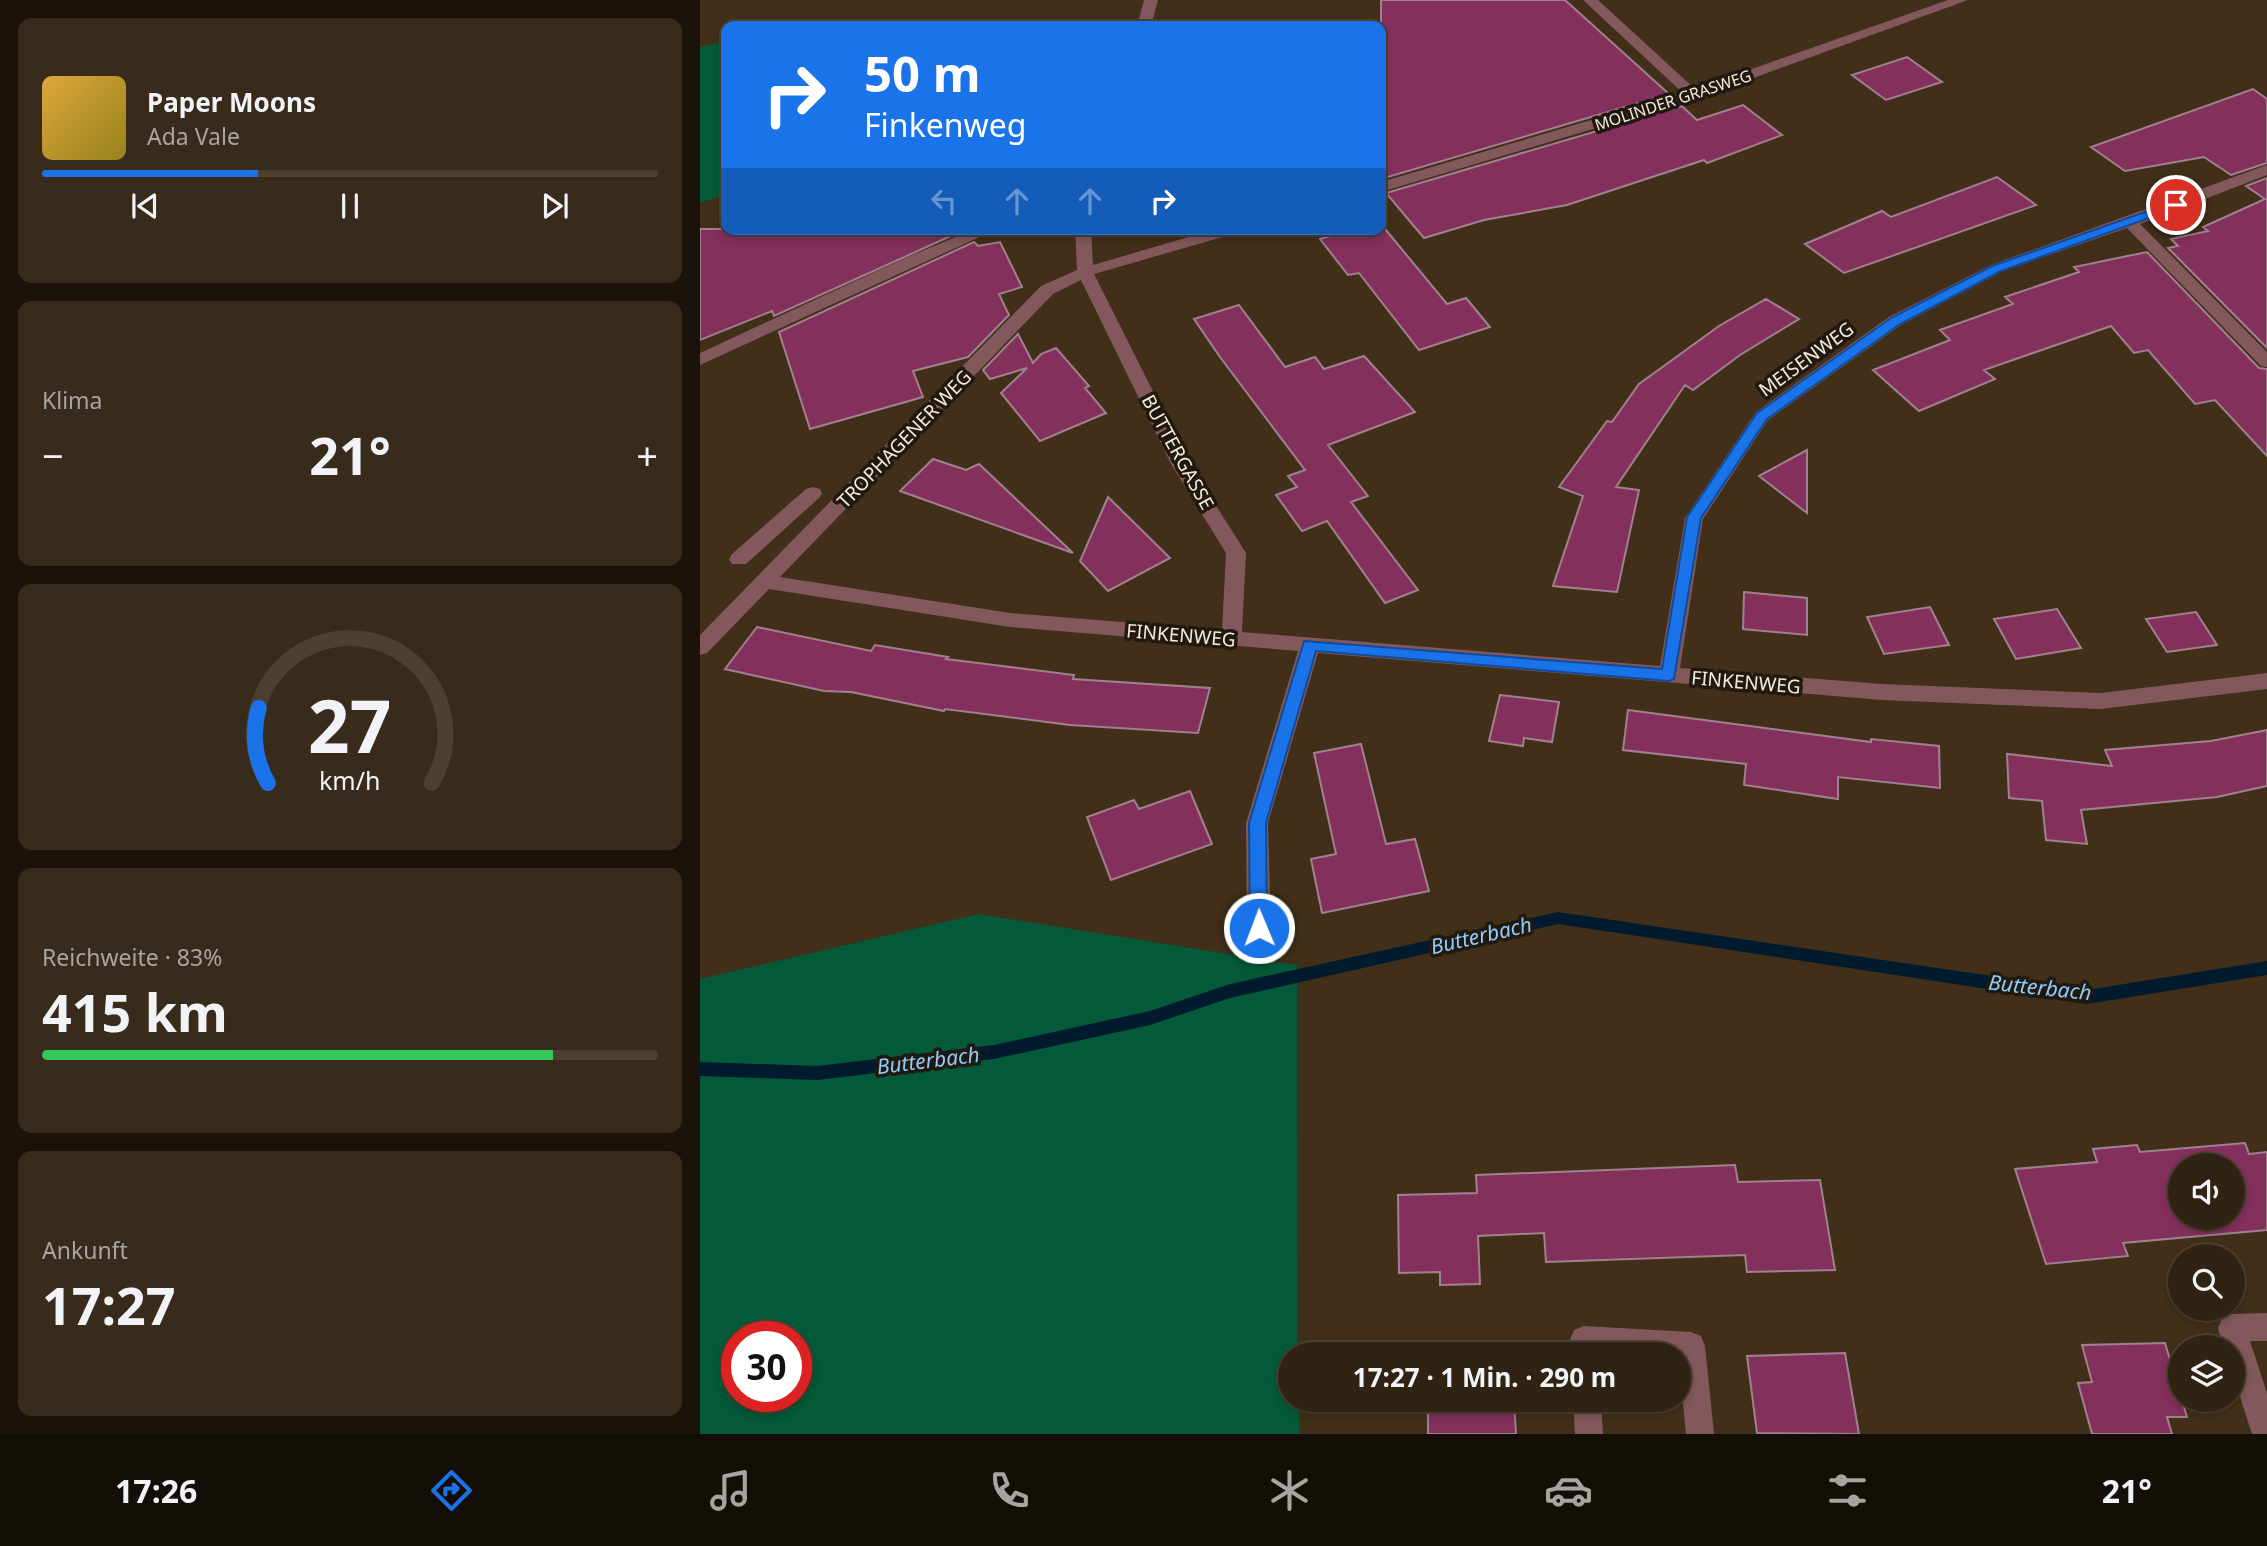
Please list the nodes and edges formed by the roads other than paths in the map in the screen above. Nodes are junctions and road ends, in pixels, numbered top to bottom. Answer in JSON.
{"nodes":[{"id":1,"x":1151,"y":0,"type":"edge"},
{"id":2,"x":1590,"y":0,"type":"edge"},
{"id":3,"x":1961,"y":0,"type":"edge"},
{"id":4,"x":1145,"y":21,"type":"edge"},
{"id":5,"x":1693,"y":95,"type":"junction"},
{"id":6,"x":2267,"y":170,"type":"edge"},
{"id":7,"x":1386,"y":186,"type":"edge"},
{"id":8,"x":2130,"y":222,"type":"junction"},
{"id":9,"x":974,"y":235,"type":"edge"},
{"id":10,"x":1083,"y":235,"type":"edge"},
{"id":11,"x":1213,"y":235,"type":"edge"},
{"id":12,"x":1085,"y":272,"type":"junction"},
{"id":13,"x":712,"y":358,"type":"edge"},
{"id":14,"x":2267,"y":362,"type":"edge"},
{"id":15,"x":813,"y":493,"type":"dead end"},
{"id":16,"x":739,"y":559,"type":"dead end"},
{"id":17,"x":767,"y":582,"type":"junction"},
{"id":18,"x":1232,"y":639,"type":"junction"},
{"id":19,"x":1310,"y":645,"type":"junction"},
{"id":20,"x":700,"y":648,"type":"edge"},
{"id":21,"x":1669,"y":675,"type":"junction"},
{"id":22,"x":2267,"y":681,"type":"edge"},
{"id":23,"x":1259,"y":928,"type":"dead end"},
{"id":24,"x":2267,"y":1327,"type":"edge"},
{"id":25,"x":1584,"y":1342,"type":"edge"},
{"id":26,"x":1630,"y":1342,"type":"edge"},
{"id":27,"x":1691,"y":1346,"type":"edge"},
{"id":28,"x":1587,"y":1412,"type":"edge"},
{"id":29,"x":1588,"y":1434,"type":"edge"},
{"id":30,"x":1700,"y":1434,"type":"edge"},
{"id":31,"x":2266,"y":1434,"type":"edge"}],
"edges":[{"from":1,"to":4,"type":"street"},
{"from":2,"to":5,"type":"street"},
{"from":3,"to":5,"type":"street","name":"MOLINDER GRASWEG"},
{"from":5,"to":7,"type":"street","name":"MOLINDER GRASWEG"},
{"from":6,"to":8,"type":"street","name":"MEISENWEG"},
{"from":8,"to":14,"type":"street"},
{"from":8,"to":21,"type":"street","name":"MEISENWEG"},
{"from":9,"to":13,"type":"street"},
{"from":10,"to":12,"type":"street"},
{"from":11,"to":12,"type":"street"},
{"from":12,"to":17,"type":"street","name":"TROPHAGENER WEG"},
{"from":12,"to":18,"type":"street","name":"BUTTERGASSE"},
{"from":15,"to":16,"type":"street"},
{"from":17,"to":18,"type":"street","name":"FINKENWEG"},
{"from":17,"to":20,"type":"street","name":"TROPHAGENER WEG"},
{"from":18,"to":19,"type":"street","name":"FINKENWEG"},
{"from":19,"to":21,"type":"street","name":"FINKENWEG"},
{"from":19,"to":23,"type":"street"},
{"from":21,"to":22,"type":"street","name":"FINKENWEG"},
{"from":24,"to":31,"type":"street"},
{"from":25,"to":26,"type":"street"},
{"from":27,"to":30,"type":"street"},
{"from":28,"to":29,"type":"street"}]}
